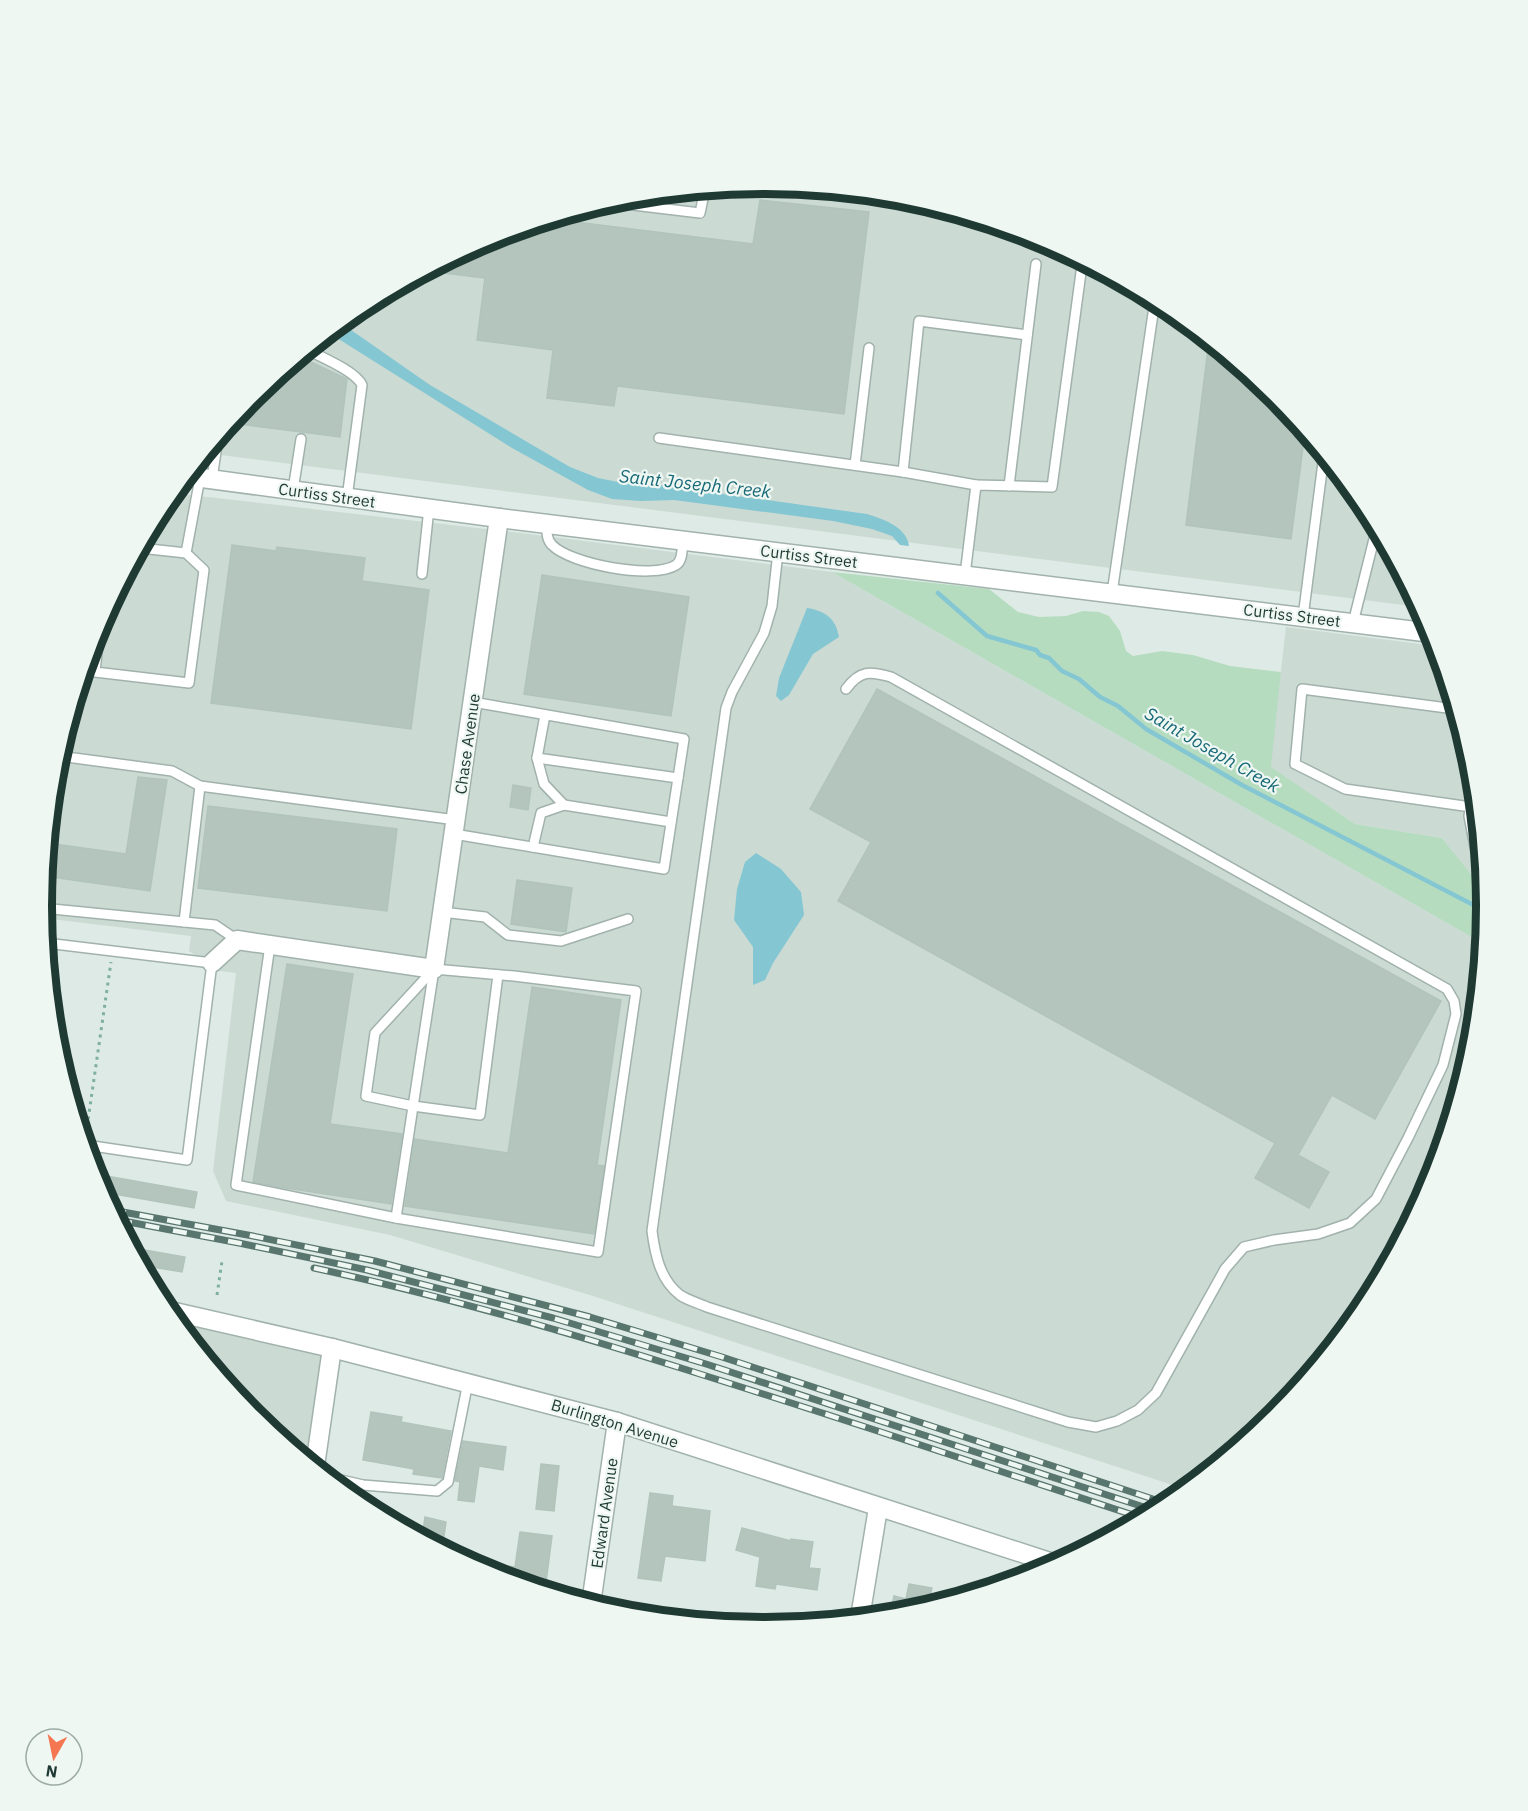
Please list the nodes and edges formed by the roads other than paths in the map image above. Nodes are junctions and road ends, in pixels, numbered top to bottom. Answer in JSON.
{"nodes":[{"id":1,"x":703,"y":197,"type":"edge"},
{"id":2,"x":639,"y":206,"type":"edge"},
{"id":3,"x":1036,"y":264,"type":"dead end"},
{"id":4,"x":1082,"y":268,"type":"edge"},
{"id":5,"x":1153,"y":310,"type":"edge"},
{"id":6,"x":1027,"y":335,"type":"junction"},
{"id":7,"x":869,"y":348,"type":"dead end"},
{"id":8,"x":315,"y":354,"type":"edge"},
{"id":9,"x":659,"y":438,"type":"dead end"},
{"id":10,"x":301,"y":439,"type":"dead end"},
{"id":11,"x":855,"y":465,"type":"junction"},
{"id":12,"x":1323,"y":465,"type":"edge"},
{"id":13,"x":903,"y":472,"type":"junction"},
{"id":14,"x":200,"y":478,"type":"edge"},
{"id":15,"x":976,"y":485,"type":"junction"},
{"id":16,"x":1009,"y":486,"type":"junction"},
{"id":17,"x":293,"y":490,"type":"junction"},
{"id":18,"x":347,"y":498,"type":"junction"},
{"id":19,"x":429,"y":508,"type":"junction"},
{"id":20,"x":499,"y":518,"type":"junction"},
{"id":21,"x":547,"y":523,"type":"junction"},
{"id":22,"x":683,"y":540,"type":"junction"},
{"id":23,"x":1374,"y":540,"type":"edge"},
{"id":24,"x":149,"y":549,"type":"edge"},
{"id":25,"x":778,"y":552,"type":"junction"},
{"id":26,"x":186,"y":553,"type":"junction"},
{"id":27,"x":422,"y":574,"type":"dead end"},
{"id":28,"x":965,"y":575,"type":"junction"},
{"id":29,"x":1112,"y":592,"type":"junction"},
{"id":30,"x":1302,"y":617,"type":"junction"},
{"id":31,"x":1353,"y":623,"type":"junction"},
{"id":32,"x":1420,"y":632,"type":"edge"},
{"id":33,"x":96,"y":661,"type":"edge"},
{"id":34,"x":846,"y":689,"type":"dead end"},
{"id":35,"x":473,"y":702,"type":"junction"},
{"id":36,"x":1447,"y":708,"type":"edge"},
{"id":37,"x":544,"y":715,"type":"junction"},
{"id":38,"x":68,"y":757,"type":"edge"},
{"id":39,"x":537,"y":758,"type":"junction"},
{"id":40,"x":678,"y":778,"type":"junction"},
{"id":41,"x":200,"y":786,"type":"junction"},
{"id":42,"x":564,"y":805,"type":"junction"},
{"id":43,"x":1468,"y":807,"type":"edge"},
{"id":44,"x":671,"y":822,"type":"junction"},
{"id":45,"x":455,"y":827,"type":"junction"},
{"id":46,"x":533,"y":847,"type":"junction"},
{"id":47,"x":52,"y":909,"type":"edge"},
{"id":48,"x":442,"y":912,"type":"junction"},
{"id":49,"x":628,"y":919,"type":"dead end"},
{"id":50,"x":184,"y":922,"type":"junction"},
{"id":51,"x":237,"y":940,"type":"junction"},
{"id":52,"x":54,"y":945,"type":"edge"},
{"id":53,"x":270,"y":945,"type":"junction"},
{"id":54,"x":212,"y":963,"type":"junction"},
{"id":55,"x":434,"y":969,"type":"junction"},
{"id":56,"x":498,"y":975,"type":"junction"},
{"id":57,"x":413,"y":1107,"type":"junction"},
{"id":58,"x":94,"y":1145,"type":"edge"},
{"id":59,"x":396,"y":1218,"type":"junction"},
{"id":60,"x":181,"y":1313,"type":"edge"},
{"id":61,"x":332,"y":1348,"type":"junction"},
{"id":62,"x":468,"y":1383,"type":"junction"},
{"id":63,"x":617,"y":1422,"type":"junction"},
{"id":64,"x":316,"y":1458,"type":"edge"},
{"id":65,"x":347,"y":1481,"type":"edge"},
{"id":66,"x":878,"y":1508,"type":"junction"},
{"id":67,"x":1043,"y":1560,"type":"edge"},
{"id":68,"x":592,"y":1596,"type":"edge"},
{"id":69,"x":861,"y":1610,"type":"edge"}],
"edges":[{"from":1,"to":2,"type":"lane"},
{"from":3,"to":6,"type":"lane"},
{"from":4,"to":16,"type":"lane"},
{"from":5,"to":29,"type":"lane"},
{"from":6,"to":13,"type":"lane"},
{"from":6,"to":16,"type":"lane"},
{"from":7,"to":11,"type":"lane"},
{"from":8,"to":18,"type":"lane"},
{"from":9,"to":11,"type":"lane"},
{"from":10,"to":17,"type":"lane"},
{"from":11,"to":13,"type":"lane"},
{"from":12,"to":30,"type":"lane"},
{"from":13,"to":15,"type":"lane"},
{"from":14,"to":17,"type":"street","name":"Curtiss Street"},
{"from":14,"to":26,"type":"lane"},
{"from":15,"to":16,"type":"lane"},
{"from":15,"to":28,"type":"lane"},
{"from":17,"to":18,"type":"street","name":"Curtiss Street"},
{"from":18,"to":19,"type":"street","name":"Curtiss Street"},
{"from":19,"to":20,"type":"street","name":"Curtiss Street"},
{"from":19,"to":27,"type":"lane"},
{"from":20,"to":21,"type":"street","name":"Curtiss Street"},
{"from":20,"to":35,"type":"street","name":"Chase Avenue"},
{"from":21,"to":22,"type":"street","name":"Curtiss Street"},
{"from":21,"to":22,"type":"lane"},
{"from":22,"to":25,"type":"street","name":"Curtiss Street"},
{"from":23,"to":31,"type":"lane"},
{"from":24,"to":26,"type":"lane"},
{"from":25,"to":28,"type":"street","name":"Curtiss Street"},
{"from":25,"to":34,"type":"lane"},
{"from":26,"to":33,"type":"lane"},
{"from":28,"to":29,"type":"street","name":"Curtiss Street"},
{"from":29,"to":30,"type":"street","name":"Curtiss Street"},
{"from":30,"to":31,"type":"street","name":"Curtiss Street"},
{"from":31,"to":32,"type":"street","name":"Curtiss Street"},
{"from":35,"to":37,"type":"lane"},
{"from":35,"to":45,"type":"street","name":"Chase Avenue"},
{"from":36,"to":43,"type":"lane"},
{"from":37,"to":39,"type":"lane"},
{"from":37,"to":40,"type":"lane"},
{"from":38,"to":41,"type":"lane"},
{"from":39,"to":40,"type":"lane"},
{"from":39,"to":42,"type":"lane"},
{"from":40,"to":44,"type":"lane"},
{"from":41,"to":45,"type":"lane"},
{"from":41,"to":50,"type":"lane"},
{"from":42,"to":44,"type":"lane"},
{"from":42,"to":46,"type":"lane"},
{"from":44,"to":46,"type":"lane"},
{"from":45,"to":46,"type":"lane"},
{"from":45,"to":48,"type":"street","name":"Chase Avenue"},
{"from":47,"to":50,"type":"lane"},
{"from":48,"to":49,"type":"lane"},
{"from":48,"to":55,"type":"street","name":"Chase Avenue"},
{"from":50,"to":51,"type":"lane"},
{"from":51,"to":53,"type":"street"},
{"from":51,"to":54,"type":"street"},
{"from":52,"to":54,"type":"lane"},
{"from":53,"to":55,"type":"street"},
{"from":53,"to":59,"type":"lane"},
{"from":54,"to":58,"type":"lane"},
{"from":55,"to":56,"type":"lane"},
{"from":55,"to":57,"type":"lane"},
{"from":55,"to":57,"type":"lane"},
{"from":56,"to":57,"type":"lane"},
{"from":56,"to":59,"type":"lane"},
{"from":57,"to":59,"type":"lane"},
{"from":60,"to":61,"type":"street","name":"Burlington Avenue"},
{"from":61,"to":62,"type":"street","name":"Burlington Avenue"},
{"from":61,"to":64,"type":"street"},
{"from":62,"to":63,"type":"street","name":"Burlington Avenue"},
{"from":62,"to":65,"type":"lane"},
{"from":63,"to":66,"type":"street","name":"Burlington Avenue"},
{"from":63,"to":68,"type":"street","name":"Edward Avenue"},
{"from":66,"to":67,"type":"street","name":"Burlington Avenue"},
{"from":66,"to":69,"type":"street"}]}
